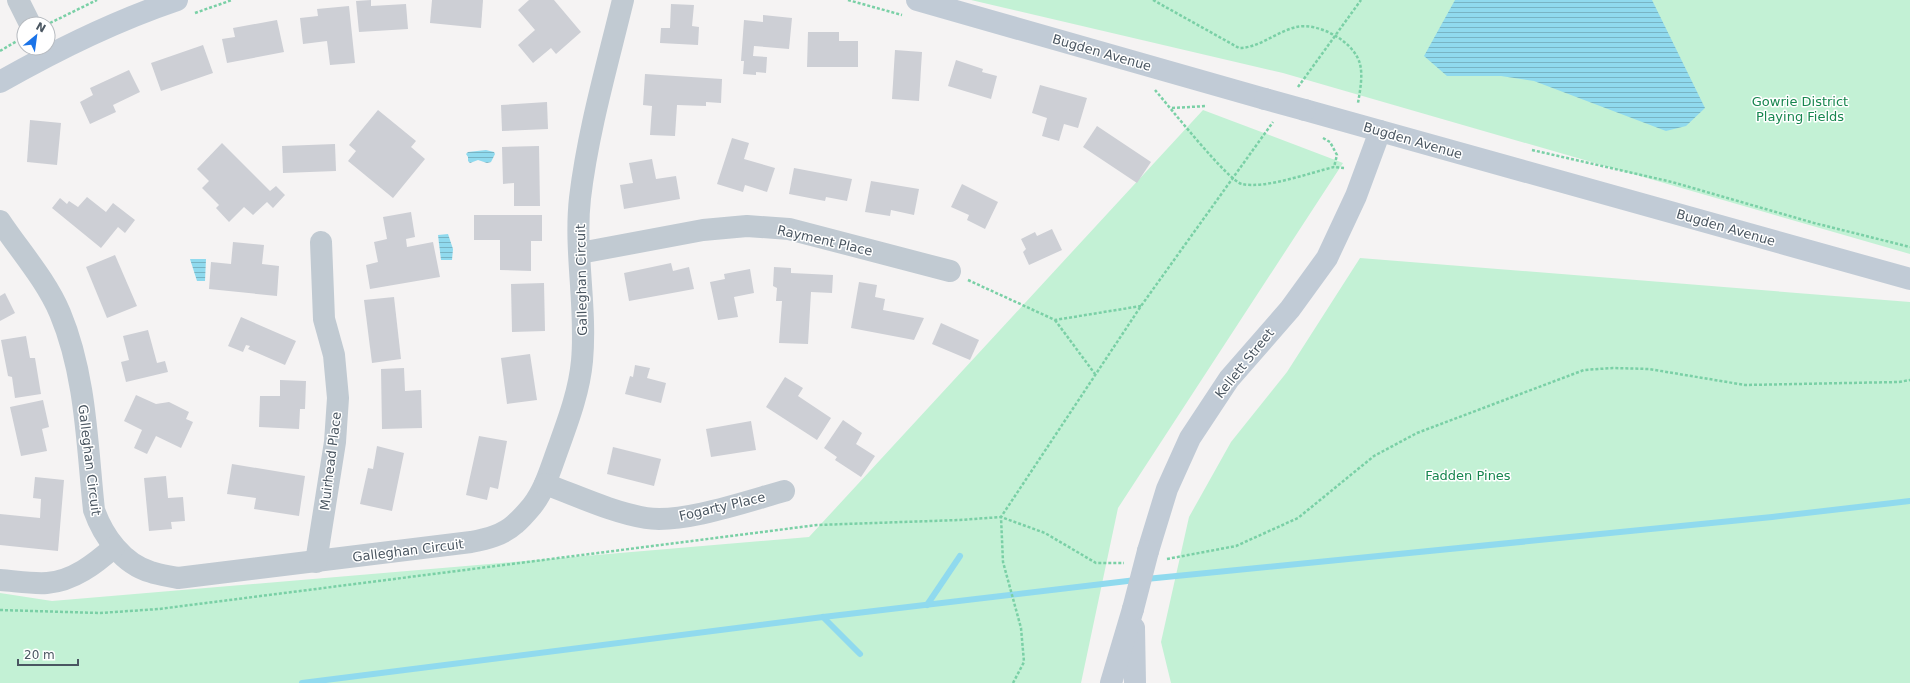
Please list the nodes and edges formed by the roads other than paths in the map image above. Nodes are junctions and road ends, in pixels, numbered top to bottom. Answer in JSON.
{"nodes":[{"id":1,"x":18,"y":0,"type":"edge"},
{"id":2,"x":177,"y":0,"type":"edge"},
{"id":3,"x":623,"y":0,"type":"edge"},
{"id":4,"x":913,"y":9,"type":"edge"},
{"id":5,"x":21,"y":16,"type":"edge"},
{"id":6,"x":56,"y":47,"type":"edge"},
{"id":7,"x":38,"y":56,"type":"edge"},
{"id":8,"x":0,"y":82,"type":"edge"},
{"id":9,"x":1380,"y":131,"type":"junction"},
{"id":10,"x":0,"y":221,"type":"edge"},
{"id":11,"x":321,"y":242,"type":"dead end"},
{"id":12,"x":580,"y":253,"type":"junction"},
{"id":13,"x":950,"y":271,"type":"road end"},
{"id":14,"x":1910,"y":279,"type":"edge"},
{"id":15,"x":545,"y":484,"type":"junction"},
{"id":16,"x":784,"y":491,"type":"dead end"},
{"id":17,"x":114,"y":547,"type":"junction"},
{"id":18,"x":316,"y":562,"type":"junction"},
{"id":19,"x":0,"y":580,"type":"edge"},
{"id":20,"x":1133,"y":608,"type":"junction"},
{"id":21,"x":1111,"y":683,"type":"edge"},
{"id":22,"x":1135,"y":683,"type":"edge"}],
"edges":[{"from":1,"to":5,"type":"street"},
{"from":2,"to":6,"type":"street"},
{"from":3,"to":12,"type":"street","name":"Galleghan Circuit"},
{"from":4,"to":9,"type":"street","name":"Bugden Avenue","bridge":true},
{"from":7,"to":8,"type":"street"},
{"from":9,"to":14,"type":"street","name":"Bugden Avenue"},
{"from":9,"to":20,"type":"street","name":"Kellett Street","bridge":true},
{"from":10,"to":17,"type":"street","name":"Galleghan Circuit"},
{"from":11,"to":18,"type":"street","name":"Muirhead Place"},
{"from":12,"to":13,"type":"street","name":"Rayment Place"},
{"from":12,"to":15,"type":"street","name":"Galleghan Circuit"},
{"from":15,"to":16,"type":"street","name":"Fogarty Place"},
{"from":15,"to":18,"type":"street","name":"Galleghan Circuit"},
{"from":17,"to":18,"type":"street","name":"Galleghan Circuit"},
{"from":17,"to":19,"type":"street"},
{"from":20,"to":21,"type":"street","name":"Kellett Street"},
{"from":20,"to":22,"type":"street","name":"Kellett Street"}]}
